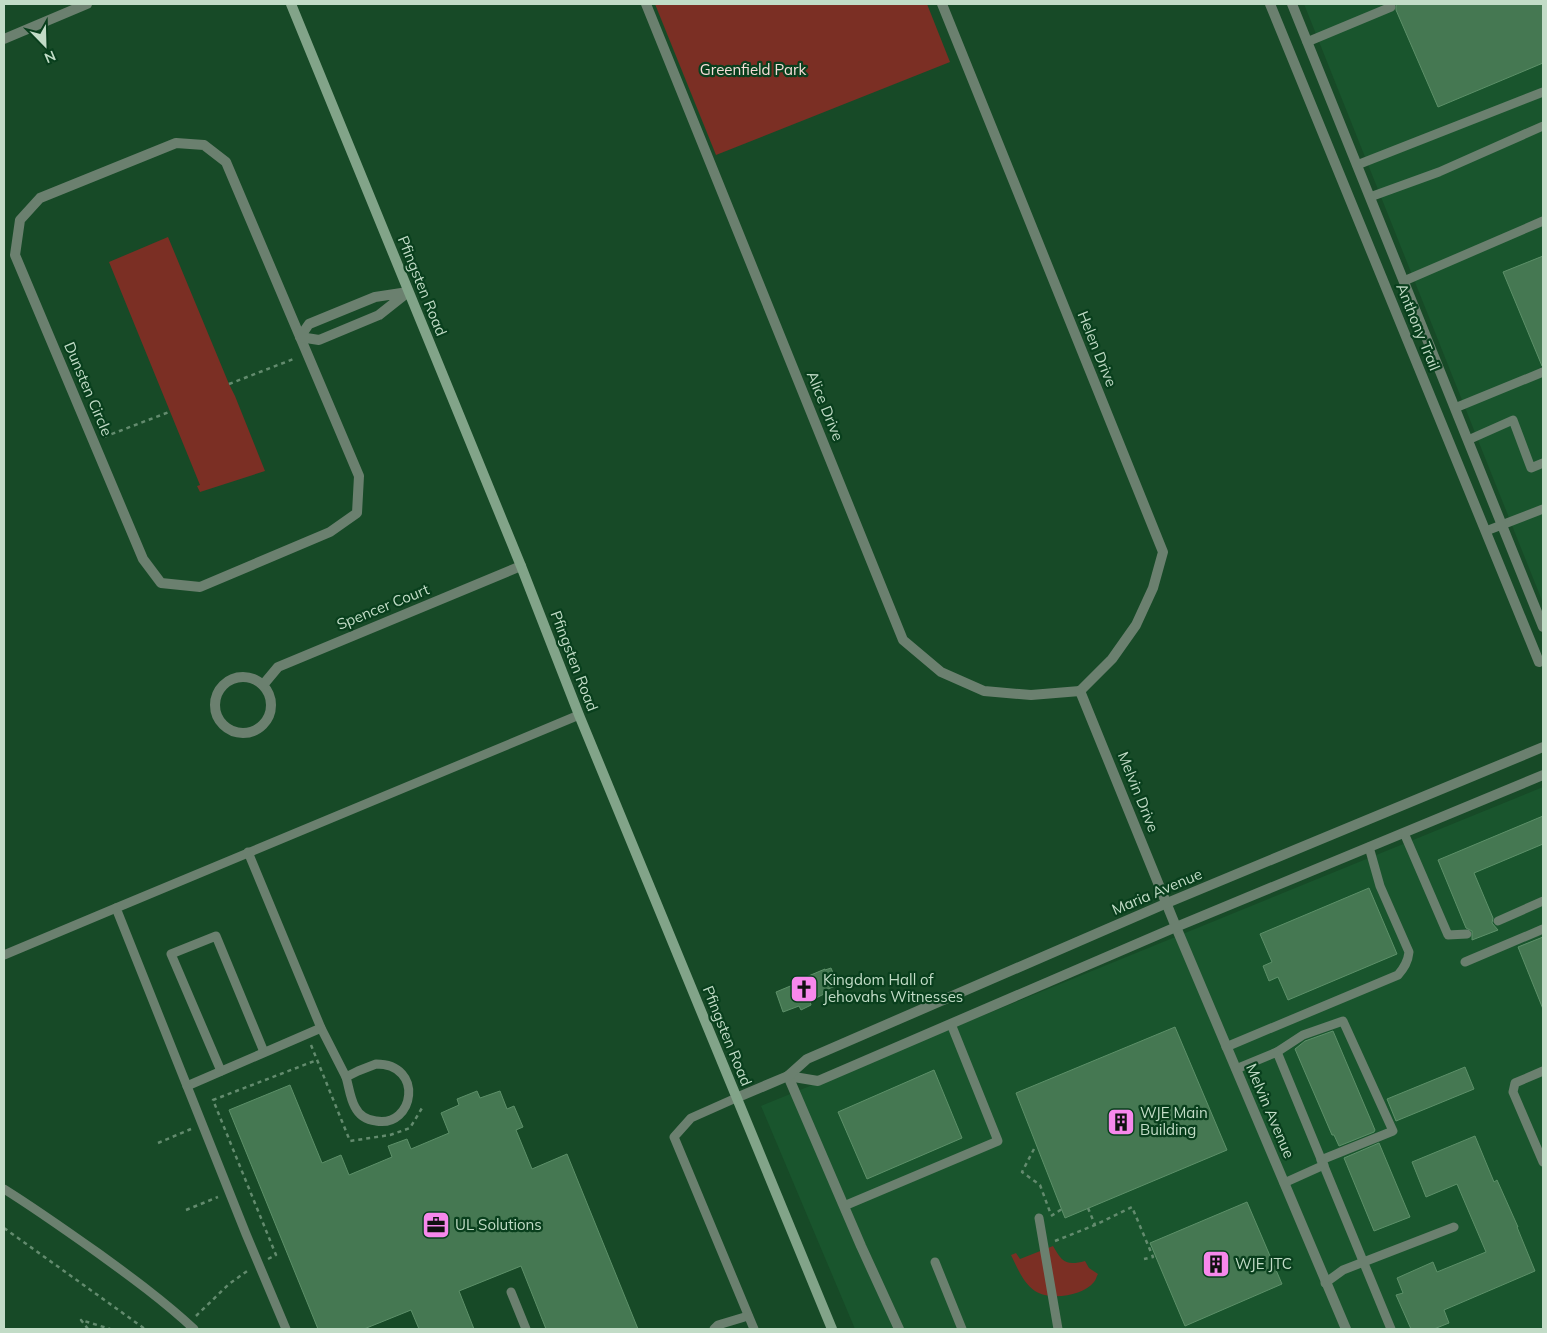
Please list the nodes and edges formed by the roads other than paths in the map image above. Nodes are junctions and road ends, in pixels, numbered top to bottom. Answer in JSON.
{"nodes":[{"id":1,"x":87,"y":4,"type":"edge"},
{"id":2,"x":291,"y":4,"type":"edge"},
{"id":3,"x":646,"y":4,"type":"edge"},
{"id":4,"x":942,"y":4,"type":"edge"},
{"id":5,"x":1270,"y":4,"type":"edge"},
{"id":6,"x":1292,"y":4,"type":"edge"},
{"id":7,"x":1391,"y":7,"type":"dead end"},
{"id":8,"x":4,"y":39,"type":"edge"},
{"id":9,"x":1308,"y":42,"type":"junction"},
{"id":10,"x":1543,"y":92,"type":"edge"},
{"id":11,"x":1543,"y":126,"type":"edge"},
{"id":12,"x":1357,"y":166,"type":"junction"},
{"id":13,"x":1370,"y":197,"type":"junction"},
{"id":14,"x":1543,"y":221,"type":"edge"},
{"id":15,"x":1404,"y":281,"type":"junction"},
{"id":16,"x":408,"y":292,"type":"junction"},
{"id":17,"x":300,"y":337,"type":"junction"},
{"id":18,"x":1543,"y":372,"type":"edge"},
{"id":19,"x":1456,"y":408,"type":"junction"},
{"id":20,"x":1468,"y":440,"type":"junction"},
{"id":21,"x":1543,"y":463,"type":"edge"},
{"id":22,"x":1543,"y":509,"type":"edge"},
{"id":23,"x":1502,"y":525,"type":"junction"},
{"id":24,"x":1486,"y":531,"type":"junction"},
{"id":25,"x":521,"y":566,"type":"junction"},
{"id":26,"x":1543,"y":626,"type":"edge"},
{"id":27,"x":1539,"y":662,"type":"dead end"},
{"id":28,"x":263,"y":685,"type":"junction"},
{"id":29,"x":1080,"y":692,"type":"junction"},
{"id":30,"x":579,"y":715,"type":"junction"},
{"id":31,"x":1543,"y":747,"type":"edge"},
{"id":32,"x":1543,"y":775,"type":"edge"},
{"id":33,"x":1404,"y":832,"type":"junction"},
{"id":34,"x":1369,"y":847,"type":"junction"},
{"id":35,"x":248,"y":852,"type":"junction"},
{"id":36,"x":1543,"y":901,"type":"edge"},
{"id":37,"x":1167,"y":903,"type":"junction"},
{"id":38,"x":116,"y":908,"type":"junction"},
{"id":39,"x":1498,"y":921,"type":"dead end"},
{"id":40,"x":1176,"y":928,"type":"junction"},
{"id":41,"x":1543,"y":929,"type":"edge"},
{"id":42,"x":1468,"y":934,"type":"dead end"},
{"id":43,"x":4,"y":955,"type":"edge"},
{"id":44,"x":1465,"y":962,"type":"dead end"},
{"id":45,"x":951,"y":1024,"type":"junction"},
{"id":46,"x":321,"y":1028,"type":"junction"},
{"id":47,"x":1226,"y":1046,"type":"junction"},
{"id":48,"x":264,"y":1052,"type":"junction"},
{"id":49,"x":1277,"y":1052,"type":"junction"},
{"id":50,"x":1236,"y":1069,"type":"junction"},
{"id":51,"x":221,"y":1071,"type":"junction"},
{"id":52,"x":1543,"y":1071,"type":"edge"},
{"id":53,"x":788,"y":1076,"type":"junction"},
{"id":54,"x":346,"y":1077,"type":"junction"},
{"id":55,"x":187,"y":1086,"type":"junction"},
{"id":56,"x":736,"y":1098,"type":"junction"},
{"id":57,"x":1543,"y":1162,"type":"edge"},
{"id":58,"x":1322,"y":1163,"type":"junction"},
{"id":59,"x":1284,"y":1183,"type":"junction"},
{"id":60,"x":4,"y":1189,"type":"edge"},
{"id":61,"x":844,"y":1206,"type":"junction"},
{"id":62,"x":1038,"y":1218,"type":"dead end"},
{"id":63,"x":1454,"y":1227,"type":"dead end"},
{"id":64,"x":1364,"y":1261,"type":"junction"},
{"id":65,"x":935,"y":1262,"type":"dead end"},
{"id":66,"x":1325,"y":1283,"type":"junction"},
{"id":67,"x":510,"y":1292,"type":"dead end"},
{"id":68,"x":748,"y":1316,"type":"junction"},
{"id":69,"x":194,"y":1329,"type":"edge"},
{"id":70,"x":286,"y":1329,"type":"edge"},
{"id":71,"x":526,"y":1329,"type":"edge"},
{"id":72,"x":714,"y":1329,"type":"edge"},
{"id":73,"x":754,"y":1329,"type":"edge"},
{"id":74,"x":832,"y":1329,"type":"edge"},
{"id":75,"x":899,"y":1329,"type":"edge"},
{"id":76,"x":962,"y":1329,"type":"edge"},
{"id":77,"x":1058,"y":1329,"type":"edge"},
{"id":78,"x":1346,"y":1329,"type":"edge"},
{"id":79,"x":1392,"y":1329,"type":"edge"}],
"edges":[{"from":1,"to":8,"type":"street"},
{"from":2,"to":16,"type":"main road","name":"Pfingsten Road"},
{"from":3,"to":29,"type":"street","name":"Alice Drive"},
{"from":4,"to":29,"type":"street","name":"Helen Drive"},
{"from":5,"to":24,"type":"street","name":"Anthony Trail"},
{"from":6,"to":9,"type":"street","name":"Anthony Trail"},
{"from":7,"to":9,"type":"lane"},
{"from":9,"to":12,"type":"street","name":"Anthony Trail"},
{"from":10,"to":12,"type":"lane"},
{"from":11,"to":13,"type":"lane"},
{"from":12,"to":13,"type":"street","name":"Anthony Trail"},
{"from":13,"to":15,"type":"street","name":"Anthony Trail"},
{"from":14,"to":15,"type":"lane"},
{"from":15,"to":19,"type":"street","name":"Anthony Trail"},
{"from":16,"to":17,"type":"street"},
{"from":16,"to":17,"type":"street"},
{"from":16,"to":25,"type":"main road","name":"Pfingsten Road"},
{"from":17,"to":17,"type":"street","name":"Dunsten Circle"},
{"from":18,"to":19,"type":"lane"},
{"from":19,"to":20,"type":"street","name":"Anthony Trail"},
{"from":20,"to":21,"type":"lane"},
{"from":20,"to":23,"type":"street","name":"Anthony Trail"},
{"from":22,"to":23,"type":"lane"},
{"from":23,"to":24,"type":"lane"},
{"from":23,"to":26,"type":"street","name":"Anthony Trail"},
{"from":24,"to":27,"type":"street","name":"Anthony Trail"},
{"from":25,"to":28,"type":"street","name":"Spencer Court"},
{"from":25,"to":30,"type":"main road","name":"Pfingsten Road"},
{"from":28,"to":28,"type":"street"},
{"from":29,"to":37,"type":"street","name":"Melvin Drive"},
{"from":30,"to":35,"type":"lane"},
{"from":30,"to":56,"type":"main road","name":"Pfingsten Road"},
{"from":31,"to":37,"type":"street","name":"Maria Avenue"},
{"from":32,"to":33,"type":"street"},
{"from":33,"to":34,"type":"street"},
{"from":33,"to":42,"type":"lane"},
{"from":34,"to":40,"type":"street"},
{"from":34,"to":47,"type":"lane"},
{"from":35,"to":38,"type":"lane"},
{"from":35,"to":46,"type":"lane"},
{"from":36,"to":39,"type":"lane"},
{"from":37,"to":40,"type":"street","name":"Melvin Avenue"},
{"from":37,"to":53,"type":"street","name":"Maria Avenue"},
{"from":38,"to":43,"type":"lane"},
{"from":38,"to":55,"type":"lane"},
{"from":40,"to":45,"type":"street"},
{"from":40,"to":47,"type":"street","name":"Melvin Avenue"},
{"from":41,"to":44,"type":"lane"},
{"from":45,"to":53,"type":"street"},
{"from":45,"to":61,"type":"lane"},
{"from":46,"to":48,"type":"lane"},
{"from":46,"to":54,"type":"lane"},
{"from":47,"to":50,"type":"street","name":"Melvin Avenue"},
{"from":48,"to":51,"type":"lane"},
{"from":48,"to":51,"type":"lane"},
{"from":49,"to":50,"type":"lane"},
{"from":49,"to":58,"type":"lane"},
{"from":49,"to":58,"type":"lane"},
{"from":50,"to":59,"type":"street","name":"Melvin Avenue"},
{"from":51,"to":55,"type":"lane"},
{"from":52,"to":57,"type":"lane"},
{"from":53,"to":56,"type":"street","name":"Maria Avenue"},
{"from":53,"to":61,"type":"street"},
{"from":54,"to":54,"type":"lane"},
{"from":55,"to":70,"type":"lane"},
{"from":56,"to":68,"type":"lane"},
{"from":56,"to":74,"type":"main road","name":"Pfingsten Road"},
{"from":58,"to":59,"type":"lane"},
{"from":58,"to":64,"type":"lane"},
{"from":59,"to":66,"type":"street","name":"Melvin Avenue"},
{"from":60,"to":69,"type":"lane"},
{"from":61,"to":75,"type":"street"},
{"from":62,"to":77,"type":"lane"},
{"from":63,"to":64,"type":"lane"},
{"from":64,"to":66,"type":"lane"},
{"from":64,"to":79,"type":"lane"},
{"from":65,"to":76,"type":"lane"},
{"from":66,"to":78,"type":"street","name":"Melvin Avenue"},
{"from":67,"to":71,"type":"lane"},
{"from":68,"to":72,"type":"lane"},
{"from":68,"to":73,"type":"lane"}]}
